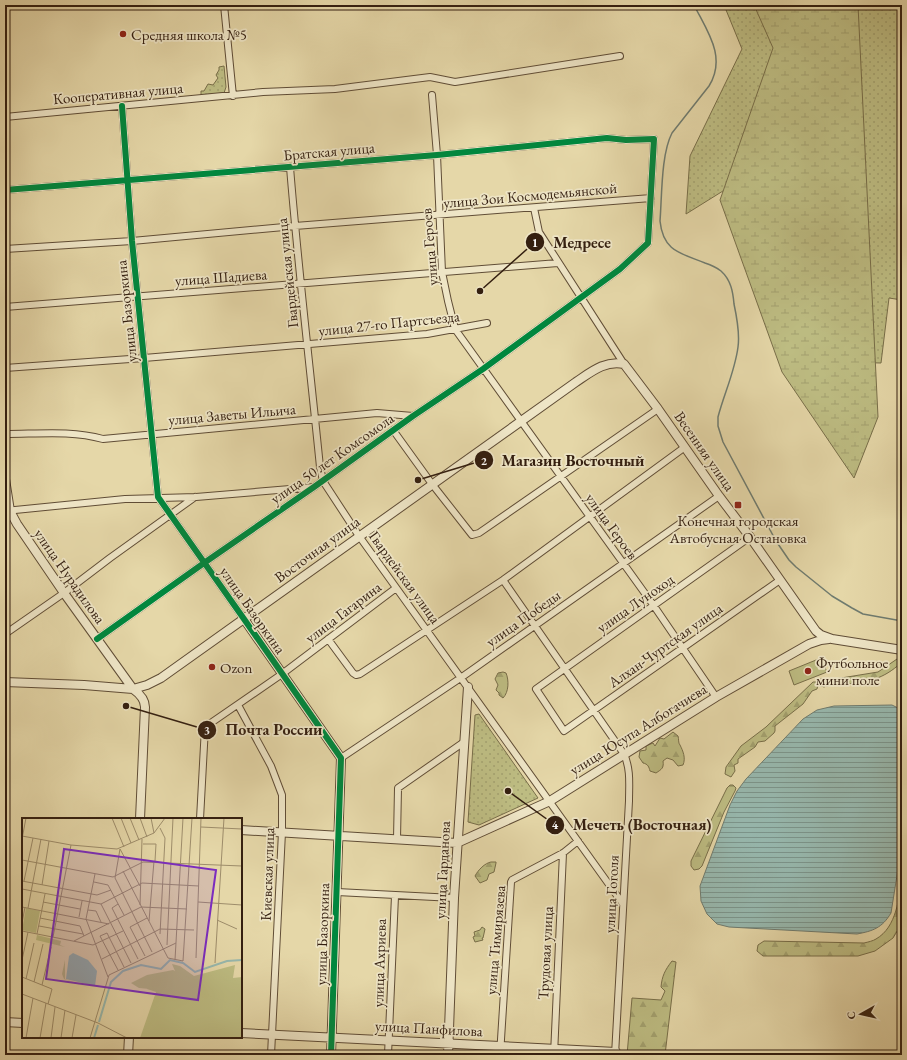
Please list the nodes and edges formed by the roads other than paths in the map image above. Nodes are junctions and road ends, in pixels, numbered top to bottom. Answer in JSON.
{"nodes":[{"id":1,"x":224,"y":5,"type":"edge"},
{"id":2,"x":620,"y":56,"type":"dead end"},
{"id":3,"x":432,"y":95,"type":"dead end"},
{"id":4,"x":232,"y":96,"type":"junction"},
{"id":5,"x":122,"y":106,"type":"junction"},
{"id":6,"x":5,"y":117,"type":"edge"},
{"id":7,"x":654,"y":139,"type":"joint"},
{"id":8,"x":437,"y":155,"type":"junction"},
{"id":9,"x":290,"y":167,"type":"junction"},
{"id":10,"x":128,"y":179,"type":"junction"},
{"id":11,"x":5,"y":190,"type":"edge"},
{"id":12,"x":651,"y":198,"type":"junction"},
{"id":13,"x":534,"y":208,"type":"junction"},
{"id":14,"x":439,"y":215,"type":"junction"},
{"id":15,"x":295,"y":226,"type":"junction"},
{"id":16,"x":132,"y":241,"type":"junction"},
{"id":17,"x":5,"y":248,"type":"edge"},
{"id":18,"x":558,"y":263,"type":"junction"},
{"id":19,"x":442,"y":272,"type":"junction"},
{"id":20,"x":300,"y":284,"type":"junction"},
{"id":21,"x":138,"y":296,"type":"junction"},
{"id":22,"x":580,"y":297,"type":"junction"},
{"id":23,"x":5,"y":307,"type":"edge"},
{"id":24,"x":488,"y":323,"type":"dead end"},
{"id":25,"x":455,"y":329,"type":"junction"},
{"id":26,"x":308,"y":344,"type":"junction"},
{"id":27,"x":144,"y":358,"type":"junction"},
{"id":28,"x":624,"y":364,"type":"junction"},
{"id":29,"x":5,"y":368,"type":"edge"},
{"id":30,"x":482,"y":369,"type":"junction"},
{"id":31,"x":658,"y":408,"type":"junction"},
{"id":32,"x":413,"y":416,"type":"junction"},
{"id":33,"x":315,"y":419,"type":"junction"},
{"id":34,"x":521,"y":422,"type":"junction"},
{"id":35,"x":393,"y":430,"type":"junction"},
{"id":36,"x":5,"y":434,"type":"edge"},
{"id":37,"x":151,"y":435,"type":"junction"},
{"id":38,"x":685,"y":447,"type":"junction"},
{"id":39,"x":559,"y":476,"type":"junction"},
{"id":40,"x":5,"y":479,"type":"edge"},
{"id":41,"x":324,"y":481,"type":"junction"},
{"id":42,"x":432,"y":484,"type":"junction"},
{"id":43,"x":314,"y":487,"type":"junction"},
{"id":44,"x":719,"y":496,"type":"junction"},
{"id":45,"x":158,"y":497,"type":"junction"},
{"id":46,"x":196,"y":497,"type":"junction"},
{"id":47,"x":8,"y":511,"type":"edge"},
{"id":48,"x":170,"y":515,"type":"junction"},
{"id":49,"x":589,"y":517,"type":"junction"},
{"id":50,"x":359,"y":536,"type":"junction"},
{"id":51,"x":750,"y":537,"type":"junction"},
{"id":52,"x":204,"y":563,"type":"junction"},
{"id":53,"x":623,"y":563,"type":"junction"},
{"id":54,"x":503,"y":580,"type":"junction"},
{"id":55,"x":780,"y":580,"type":"junction"},
{"id":56,"x":396,"y":588,"type":"junction"},
{"id":57,"x":64,"y":593,"type":"junction"},
{"id":58,"x":654,"y":606,"type":"junction"},
{"id":59,"x":244,"y":619,"type":"junction"},
{"id":60,"x":534,"y":626,"type":"junction"},
{"id":61,"x":426,"y":630,"type":"junction"},
{"id":62,"x":5,"y":634,"type":"edge"},
{"id":63,"x":97,"y":639,"type":"junction"},
{"id":64,"x":328,"y":639,"type":"junction"},
{"id":65,"x":832,"y":639,"type":"junction"},
{"id":66,"x":682,"y":649,"type":"junction"},
{"id":67,"x":902,"y":650,"type":"edge"},
{"id":68,"x":564,"y":668,"type":"junction"},
{"id":69,"x":282,"y":674,"type":"junction"},
{"id":70,"x":462,"y":677,"type":"junction"},
{"id":71,"x":5,"y":682,"type":"edge"},
{"id":72,"x":147,"y":685,"type":"junction"},
{"id":73,"x":468,"y":687,"type":"junction"},
{"id":74,"x":133,"y":689,"type":"junction"},
{"id":75,"x":716,"y":697,"type":"junction"},
{"id":76,"x":144,"y":699,"type":"junction"},
{"id":77,"x":238,"y":705,"type":"junction"},
{"id":78,"x":594,"y":710,"type":"junction"},
{"id":79,"x":564,"y":731,"type":"joint"},
{"id":80,"x":464,"y":742,"type":"junction"},
{"id":81,"x":624,"y":754,"type":"junction"},
{"id":82,"x":341,"y":758,"type":"junction"},
{"id":83,"x":550,"y":801,"type":"junction"},
{"id":84,"x":140,"y":818,"type":"edge"},
{"id":85,"x":200,"y":818,"type":"edge"},
{"id":86,"x":242,"y":830,"type":"edge"},
{"id":87,"x":282,"y":832,"type":"junction"},
{"id":88,"x":339,"y":835,"type":"junction"},
{"id":89,"x":397,"y":839,"type":"junction"},
{"id":90,"x":578,"y":841,"type":"junction"},
{"id":91,"x":458,"y":843,"type":"junction"},
{"id":92,"x":563,"y":853,"type":"junction"},
{"id":93,"x":337,"y":892,"type":"junction"},
{"id":94,"x":395,"y":896,"type":"junction"},
{"id":95,"x":454,"y":898,"type":"junction"},
{"id":96,"x":623,"y":904,"type":"junction"},
{"id":97,"x":5,"y":1022,"type":"edge"},
{"id":98,"x":22,"y":1023,"type":"edge"},
{"id":99,"x":242,"y":1033,"type":"edge"},
{"id":100,"x":272,"y":1035,"type":"junction"},
{"id":101,"x":129,"y":1038,"type":"edge"},
{"id":102,"x":331,"y":1038,"type":"junction"},
{"id":103,"x":389,"y":1040,"type":"junction"},
{"id":104,"x":448,"y":1043,"type":"junction"},
{"id":105,"x":500,"y":1045,"type":"junction"},
{"id":106,"x":554,"y":1052,"type":"edge"},
{"id":107,"x":616,"y":1054,"type":"edge"},
{"id":108,"x":128,"y":1055,"type":"edge"},
{"id":109,"x":271,"y":1055,"type":"edge"},
{"id":110,"x":330,"y":1055,"type":"edge"},
{"id":111,"x":388,"y":1055,"type":"edge"},
{"id":112,"x":448,"y":1055,"type":"edge"},
{"id":113,"x":500,"y":1055,"type":"edge"}],
"edges":[{"from":1,"to":4,"type":"street"},
{"from":2,"to":4,"type":"street","name":"Кооперативная улица"},
{"from":3,"to":8,"type":"street","name":"улица Героев"},
{"from":4,"to":5,"type":"street","name":"Кооперативная улица"},
{"from":5,"to":6,"type":"street","name":"Кооперативная улица"},
{"from":5,"to":10,"type":"street","name":"улица Базоркина"},
{"from":7,"to":8,"type":"street","name":"Братская улица"},
{"from":7,"to":12,"type":"street","name":"улица 50 лет Комсомола"},
{"from":8,"to":9,"type":"street","name":"Братская улица"},
{"from":8,"to":14,"type":"street","name":"улица Героев"},
{"from":9,"to":10,"type":"street","name":"Братская улица"},
{"from":9,"to":15,"type":"street","name":"Гвардейская улица"},
{"from":10,"to":11,"type":"street","name":"Братская улица"},
{"from":10,"to":16,"type":"street","name":"улица Базоркина"},
{"from":12,"to":13,"type":"street","name":"улица Зои Космодемьянской"},
{"from":12,"to":22,"type":"street","name":"улица 50 лет Комсомола"},
{"from":13,"to":14,"type":"street","name":"улица Зои Космодемьянской"},
{"from":13,"to":18,"type":"street","name":"Весенняя улица"},
{"from":14,"to":15,"type":"street","name":"улица Зои Космодемьянской"},
{"from":14,"to":19,"type":"street","name":"улица Героев"},
{"from":15,"to":16,"type":"street","name":"улица Зои Космодемьянской"},
{"from":15,"to":20,"type":"street","name":"Гвардейская улица"},
{"from":16,"to":17,"type":"street","name":"улица Зои Космодемьянской"},
{"from":16,"to":21,"type":"street","name":"улица Базоркина"},
{"from":18,"to":19,"type":"street","name":"улица Шадиева"},
{"from":18,"to":22,"type":"street","name":"Весенняя улица"},
{"from":19,"to":20,"type":"street","name":"улица Шадиева"},
{"from":19,"to":25,"type":"street","name":"улица Героев"},
{"from":20,"to":21,"type":"street","name":"улица Шадиева"},
{"from":20,"to":26,"type":"street","name":"Гвардейская улица"},
{"from":21,"to":23,"type":"street","name":"улица Шадиева"},
{"from":21,"to":27,"type":"street","name":"улица Базоркина"},
{"from":22,"to":28,"type":"street","name":"Весенняя улица"},
{"from":22,"to":30,"type":"street","name":"улица 50 лет Комсомола"},
{"from":24,"to":25,"type":"street","name":"улица 27-го Партсъезда"},
{"from":25,"to":26,"type":"street","name":"улица 27-го Партсъезда"},
{"from":25,"to":30,"type":"street","name":"улица Героев"},
{"from":26,"to":27,"type":"street","name":"улица 27-го Партсъезда"},
{"from":26,"to":33,"type":"street","name":"Гвардейская улица"},
{"from":27,"to":29,"type":"street","name":"улица 27-го Партсъезда"},
{"from":27,"to":37,"type":"street","name":"улица Базоркина"},
{"from":28,"to":31,"type":"street","name":"Весенняя улица"},
{"from":28,"to":34,"type":"street","name":"Восточная улица"},
{"from":30,"to":32,"type":"street","name":"улица 50 лет Комсомола"},
{"from":30,"to":34,"type":"street","name":"улица Героев"},
{"from":31,"to":38,"type":"street","name":"Весенняя улица"},
{"from":31,"to":39,"type":"street"},
{"from":32,"to":33,"type":"street","name":"улица Заветы Ильича"},
{"from":32,"to":35,"type":"street","name":"улица 50 лет Комсомола"},
{"from":33,"to":37,"type":"street","name":"улица Заветы Ильича"},
{"from":33,"to":41,"type":"street","name":"Гвардейская улица"},
{"from":34,"to":39,"type":"street","name":"улица Героев"},
{"from":34,"to":42,"type":"street","name":"Восточная улица"},
{"from":35,"to":41,"type":"street","name":"улица 50 лет Комсомола"},
{"from":35,"to":42,"type":"street"},
{"from":36,"to":37,"type":"street","name":"улица Заветы Ильича"},
{"from":37,"to":45,"type":"street","name":"улица Базоркина"},
{"from":38,"to":44,"type":"street","name":"Весенняя улица"},
{"from":38,"to":49,"type":"street"},
{"from":39,"to":42,"type":"street"},
{"from":39,"to":49,"type":"street","name":"улица Героев"},
{"from":40,"to":47,"type":"street","name":"улица Нурадилова"},
{"from":41,"to":43,"type":"street","name":"улица 50 лет Комсомола"},
{"from":41,"to":50,"type":"street","name":"Гвардейская улица"},
{"from":42,"to":50,"type":"street","name":"Восточная улица"},
{"from":43,"to":46,"type":"street"},
{"from":43,"to":52,"type":"street","name":"улица 50 лет Комсомола"},
{"from":44,"to":51,"type":"street","name":"Весенняя улица"},
{"from":44,"to":53,"type":"street","name":"улица Победы"},
{"from":45,"to":46,"type":"street"},
{"from":45,"to":47,"type":"street"},
{"from":45,"to":48,"type":"street","name":"улица Базоркина"},
{"from":46,"to":48,"type":"street"},
{"from":47,"to":57,"type":"street","name":"улица Нурадилова"},
{"from":48,"to":52,"type":"street","name":"улица Базоркина"},
{"from":48,"to":57,"type":"street"},
{"from":49,"to":53,"type":"street","name":"улица Героев"},
{"from":49,"to":54,"type":"street"},
{"from":50,"to":56,"type":"street","name":"Гвардейская улица"},
{"from":50,"to":59,"type":"street","name":"Восточная улица"},
{"from":51,"to":55,"type":"street","name":"Весенняя улица"},
{"from":51,"to":58,"type":"street","name":"улица Луноход"},
{"from":52,"to":59,"type":"street","name":"улица Базоркина"},
{"from":52,"to":63,"type":"street","name":"улица 50 лет Комсомола"},
{"from":53,"to":58,"type":"street","name":"улица Героев"},
{"from":53,"to":60,"type":"street","name":"улица Победы"},
{"from":54,"to":60,"type":"street","name":"улица Гоголя"},
{"from":54,"to":61,"type":"street"},
{"from":55,"to":65,"type":"street","name":"Весенняя улица"},
{"from":55,"to":66,"type":"street","name":"Алхан-Чуртская улица"},
{"from":56,"to":61,"type":"street","name":"Гвардейская улица"},
{"from":56,"to":64,"type":"street","name":"улица Гагарина"},
{"from":57,"to":62,"type":"street"},
{"from":57,"to":63,"type":"street","name":"улица Нурадилова"},
{"from":58,"to":66,"type":"street","name":"улица Героев"},
{"from":58,"to":68,"type":"street","name":"улица Луноход"},
{"from":59,"to":69,"type":"street","name":"улица Базоркина"},
{"from":59,"to":72,"type":"street","name":"Восточная улица"},
{"from":60,"to":68,"type":"street","name":"улица Гоголя"},
{"from":60,"to":70,"type":"street","name":"улица Победы"},
{"from":61,"to":64,"type":"street"},
{"from":61,"to":70,"type":"street","name":"Гвардейская улица"},
{"from":63,"to":74,"type":"street","name":"улица Нурадилова"},
{"from":64,"to":69,"type":"street","name":"улица Гагарина"},
{"from":65,"to":67,"type":"street","name":"Весенняя улица"},
{"from":65,"to":75,"type":"street","name":"улица Юсупа Албогачиева"},
{"from":66,"to":75,"type":"street","name":"улица Героев"},
{"from":66,"to":78,"type":"street","name":"Алхан-Чуртская улица"},
{"from":68,"to":78,"type":"street","name":"улица Гоголя"},
{"from":68,"to":79,"type":"street","name":"улица Луноход"},
{"from":69,"to":77,"type":"street","name":"улица Гагарина"},
{"from":69,"to":82,"type":"street","name":"улица Базоркина"},
{"from":70,"to":73,"type":"street","name":"Гвардейская улица"},
{"from":70,"to":82,"type":"street","name":"улица Победы"},
{"from":71,"to":74,"type":"street","name":"Восточная улица"},
{"from":72,"to":74,"type":"street","name":"Восточная улица"},
{"from":72,"to":76,"type":"street"},
{"from":73,"to":80,"type":"street","name":"улица Гарданова"},
{"from":73,"to":83,"type":"street","name":"Гвардейская улица"},
{"from":74,"to":76,"type":"street","name":"улица Нурадилова"},
{"from":75,"to":81,"type":"street","name":"улица Юсупа Албогачиева"},
{"from":76,"to":84,"type":"street"},
{"from":77,"to":85,"type":"street","name":"улица Гагарина"},
{"from":77,"to":87,"type":"street","name":"Киевская улица"},
{"from":78,"to":79,"type":"street","name":"Алхан-Чуртская улица"},
{"from":78,"to":81,"type":"street","name":"улица Гоголя"},
{"from":80,"to":89,"type":"street"},
{"from":80,"to":91,"type":"street","name":"улица Гарданова"},
{"from":81,"to":83,"type":"street","name":"улица Юсупа Албогачиева"},
{"from":81,"to":96,"type":"street","name":"улица Гоголя"},
{"from":82,"to":88,"type":"street","name":"улица Базоркина"},
{"from":83,"to":90,"type":"street","name":"Гвардейская улица"},
{"from":83,"to":91,"type":"street","name":"улица Юсупа Албогачиева"},
{"from":86,"to":87,"type":"street"},
{"from":87,"to":88,"type":"street"},
{"from":87,"to":100,"type":"street","name":"Киевская улица"},
{"from":88,"to":89,"type":"street"},
{"from":88,"to":93,"type":"street","name":"улица Базоркина"},
{"from":89,"to":91,"type":"street"},
{"from":90,"to":92,"type":"street","name":"улица Тимирязева"},
{"from":90,"to":96,"type":"street","name":"Гвардейская улица"},
{"from":91,"to":95,"type":"street","name":"улица Гарданова"},
{"from":92,"to":105,"type":"street","name":"улица Тимирязева"},
{"from":92,"to":106,"type":"street","name":"Трудовая улица"},
{"from":93,"to":94,"type":"street"},
{"from":93,"to":102,"type":"street","name":"улица Базоркина"},
{"from":94,"to":95,"type":"street"},
{"from":94,"to":103,"type":"street","name":"улица Ахриева"},
{"from":95,"to":104,"type":"street","name":"улица Гарданова"},
{"from":96,"to":107,"type":"street","name":"улица Гоголя"},
{"from":97,"to":98,"type":"street"},
{"from":99,"to":100,"type":"street","name":"улица Панфилова"},
{"from":100,"to":102,"type":"street","name":"улица Панфилова"},
{"from":100,"to":109,"type":"street","name":"Киевская улица"},
{"from":101,"to":108,"type":"street"},
{"from":102,"to":103,"type":"street","name":"улица Панфилова"},
{"from":102,"to":110,"type":"street","name":"улица Базоркина"},
{"from":103,"to":104,"type":"street","name":"улица Панфилова"},
{"from":103,"to":111,"type":"street","name":"улица Ахриева"},
{"from":104,"to":105,"type":"street","name":"улица Панфилова"},
{"from":104,"to":112,"type":"street","name":"улица Гарданова"},
{"from":105,"to":106,"type":"street","name":"улица Панфилова"},
{"from":105,"to":113,"type":"street","name":"улица Тимирязева"},
{"from":106,"to":107,"type":"street","name":"улица Панфилова"}]}
